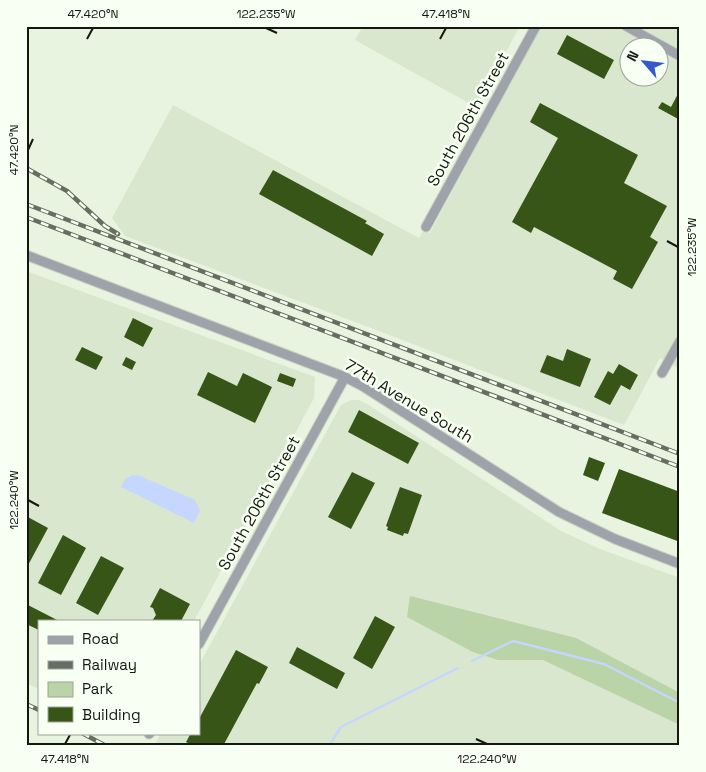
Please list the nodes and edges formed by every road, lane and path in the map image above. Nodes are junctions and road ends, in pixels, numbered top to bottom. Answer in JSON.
{"nodes":[{"id":1,"x":536,"y":26,"type":"edge"},
{"id":2,"x":626,"y":26,"type":"edge"},
{"id":3,"x":680,"y":56,"type":"edge"},
{"id":4,"x":426,"y":227,"type":"dead end"},
{"id":5,"x":26,"y":255,"type":"edge"},
{"id":6,"x":680,"y":341,"type":"edge"},
{"id":7,"x":662,"y":373,"type":"dead end"},
{"id":8,"x":345,"y":377,"type":"junction"},
{"id":9,"x":680,"y":564,"type":"edge"},
{"id":10,"x":200,"y":642,"type":"edge"}],
"edges":[{"from":1,"to":4,"type":"street","name":"South 206th Street"},
{"from":2,"to":3,"type":"street"},
{"from":5,"to":8,"type":"street","name":"77th Avenue South"},
{"from":6,"to":7,"type":"street"},
{"from":8,"to":9,"type":"street","name":"77th Avenue South"},
{"from":8,"to":10,"type":"street","name":"South 206th Street"}]}
